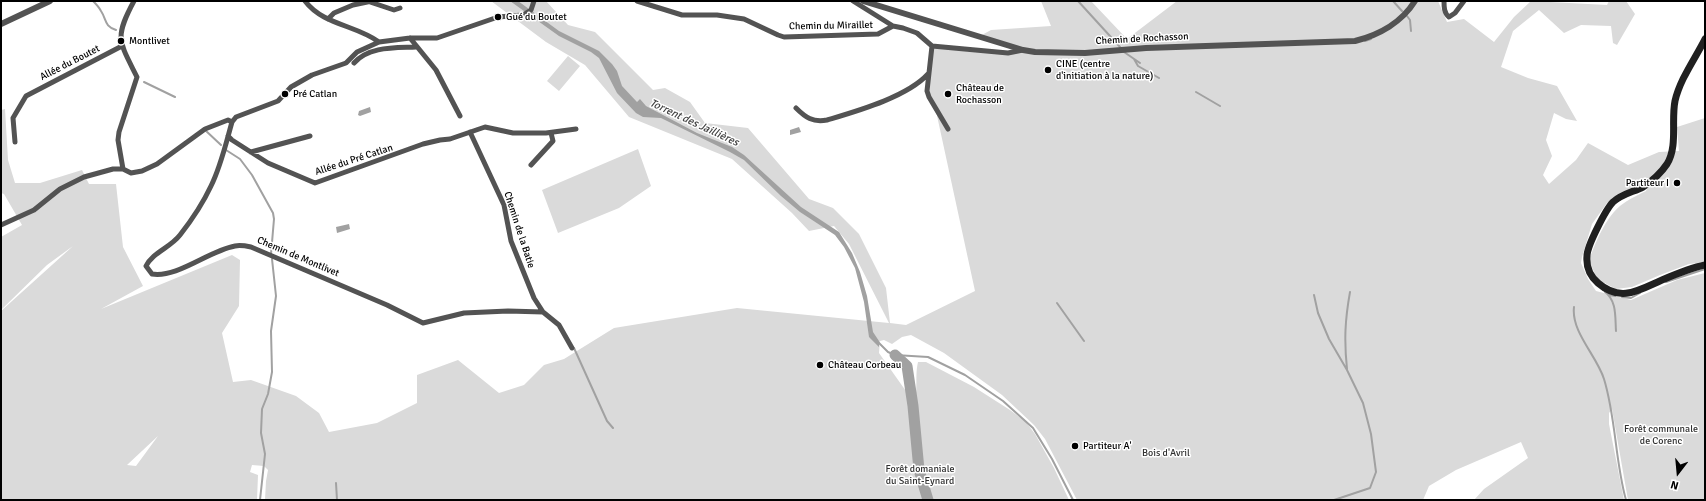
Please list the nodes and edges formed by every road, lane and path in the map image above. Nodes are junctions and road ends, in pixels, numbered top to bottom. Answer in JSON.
{"nodes":[{"id":1,"x":50,"y":1,"type":"edge"},
{"id":2,"x":134,"y":1,"type":"edge"},
{"id":3,"x":305,"y":1,"type":"edge"},
{"id":4,"x":534,"y":1,"type":"edge"},
{"id":5,"x":637,"y":1,"type":"edge"},
{"id":6,"x":853,"y":1,"type":"edge"},
{"id":7,"x":863,"y":1,"type":"edge"},
{"id":8,"x":1415,"y":1,"type":"edge"},
{"id":9,"x":1444,"y":1,"type":"edge"},
{"id":10,"x":1464,"y":1,"type":"edge"},
{"id":11,"x":371,"y":2,"type":"edge"},
{"id":12,"x":400,"y":8,"type":"dead end"},
{"id":13,"x":328,"y":19,"type":"junction"},
{"id":14,"x":1,"y":24,"type":"edge"},
{"id":15,"x":893,"y":26,"type":"junction"},
{"id":16,"x":410,"y":38,"type":"junction"},
{"id":17,"x":1705,"y":39,"type":"edge"},
{"id":18,"x":379,"y":42,"type":"junction"},
{"id":19,"x":122,"y":46,"type":"junction"},
{"id":20,"x":932,"y":46,"type":"junction"},
{"id":21,"x":416,"y":47,"type":"junction"},
{"id":22,"x":1023,"y":50,"type":"junction"},
{"id":23,"x":354,"y":63,"type":"dead end"},
{"id":24,"x":928,"y":74,"type":"junction"},
{"id":25,"x":796,"y":108,"type":"dead end"},
{"id":26,"x":460,"y":116,"type":"dead end"},
{"id":27,"x":232,"y":122,"type":"junction"},
{"id":28,"x":576,"y":129,"type":"dead end"},
{"id":29,"x":948,"y":129,"type":"dead end"},
{"id":30,"x":470,"y":132,"type":"junction"},
{"id":31,"x":551,"y":133,"type":"junction"},
{"id":32,"x":228,"y":136,"type":"junction"},
{"id":33,"x":310,"y":136,"type":"dead end"},
{"id":34,"x":15,"y":142,"type":"dead end"},
{"id":35,"x":251,"y":152,"type":"junction"},
{"id":36,"x":531,"y":165,"type":"dead end"},
{"id":37,"x":123,"y":169,"type":"junction"},
{"id":38,"x":1,"y":225,"type":"edge"},
{"id":39,"x":1705,"y":265,"type":"edge"},
{"id":40,"x":543,"y":312,"type":"junction"},
{"id":41,"x":572,"y":348,"type":"dead end"}],
"edges":[{"from":1,"to":14,"type":"street"},
{"from":2,"to":19,"type":"street"},
{"from":3,"to":13,"type":"street"},
{"from":4,"to":16,"type":"street"},
{"from":5,"to":15,"type":"street","name":"Chemin du Miraillet"},
{"from":6,"to":15,"type":"street"},
{"from":7,"to":22,"type":"street","name":"Chemin de Rochasson"},
{"from":8,"to":22,"type":"street","name":"Chemin de Rochasson"},
{"from":9,"to":10,"type":"street"},
{"from":11,"to":12,"type":"street"},
{"from":11,"to":13,"type":"street"},
{"from":13,"to":18,"type":"street"},
{"from":15,"to":20,"type":"street"},
{"from":16,"to":18,"type":"street"},
{"from":16,"to":21,"type":"street"},
{"from":17,"to":39,"type":"main road"},
{"from":18,"to":27,"type":"street"},
{"from":19,"to":34,"type":"street","name":"Allée du Boutet"},
{"from":19,"to":37,"type":"street"},
{"from":20,"to":22,"type":"street"},
{"from":20,"to":24,"type":"street"},
{"from":21,"to":23,"type":"street"},
{"from":21,"to":26,"type":"street"},
{"from":24,"to":25,"type":"street"},
{"from":24,"to":29,"type":"street"},
{"from":27,"to":32,"type":"street","name":"Chemin de Montlivet"},
{"from":27,"to":37,"type":"street"},
{"from":28,"to":31,"type":"street","name":"Allée du Pré Catlan"},
{"from":30,"to":31,"type":"street","name":"Allée du Pré Catlan"},
{"from":30,"to":35,"type":"street","name":"Allée du Pré Catlan"},
{"from":30,"to":40,"type":"street","name":"Chemin de la Batie"},
{"from":31,"to":36,"type":"street"},
{"from":32,"to":35,"type":"street","name":"Allée du Pré Catlan"},
{"from":32,"to":40,"type":"street","name":"Chemin de Montlivet"},
{"from":33,"to":35,"type":"street"},
{"from":37,"to":38,"type":"street"},
{"from":40,"to":41,"type":"street","name":"Chemin de la Batie"}]}
